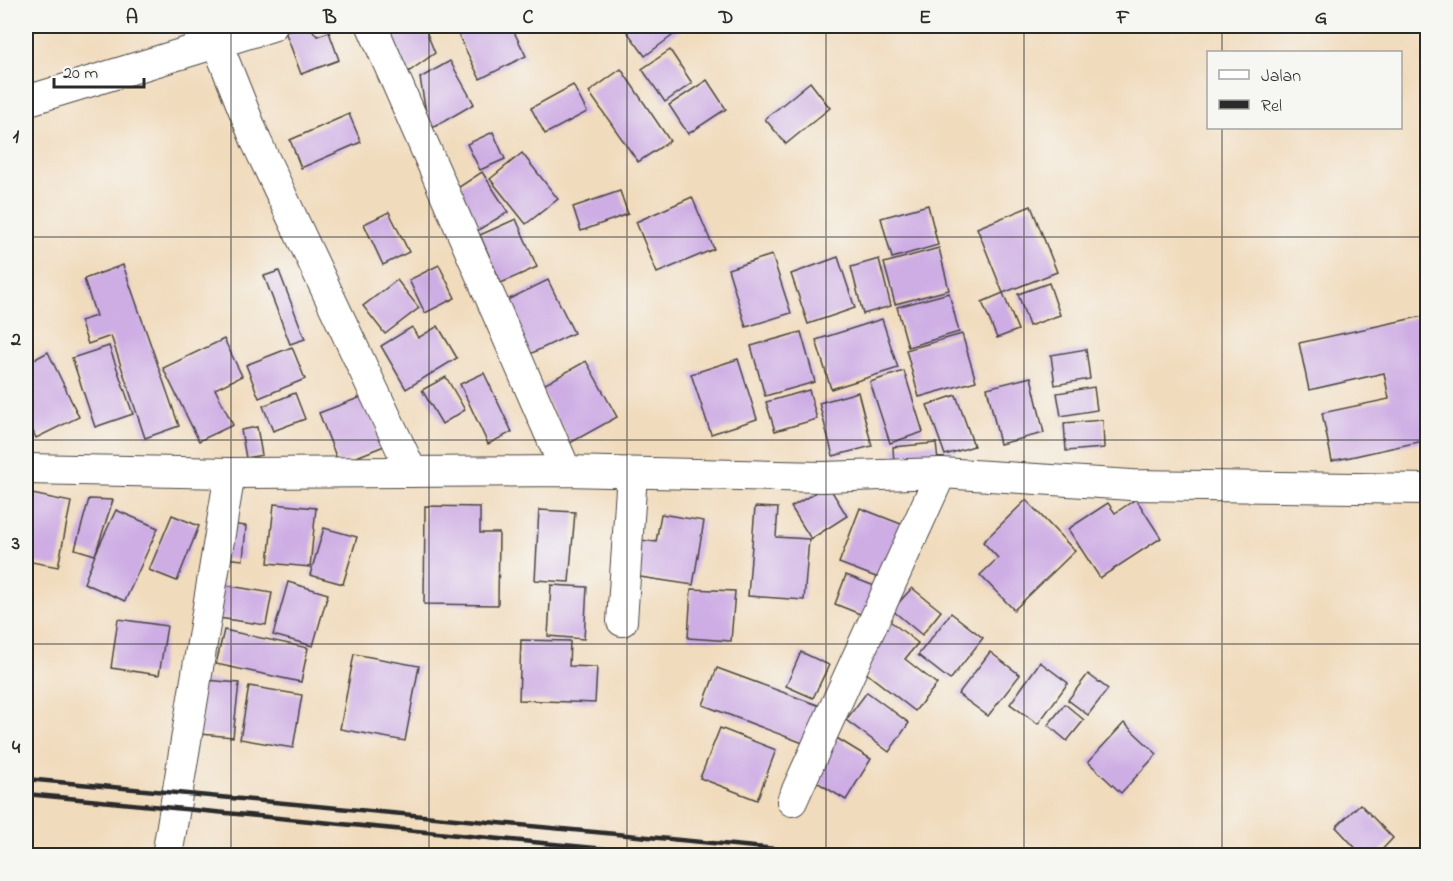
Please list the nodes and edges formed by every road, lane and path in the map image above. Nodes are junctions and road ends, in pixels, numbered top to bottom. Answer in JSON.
{"nodes":[{"id":1,"x":272,"y":26,"type":"edge"},
{"id":2,"x":372,"y":26,"type":"edge"},
{"id":3,"x":212,"y":34,"type":"edge"},
{"id":4,"x":26,"y":101,"type":"edge"},
{"id":5,"x":26,"y":469,"type":"edge"},
{"id":6,"x":566,"y":471,"type":"junction"},
{"id":7,"x":412,"y":472,"type":"junction"},
{"id":8,"x":230,"y":473,"type":"junction"},
{"id":9,"x":940,"y":473,"type":"junction"},
{"id":10,"x":632,"y":474,"type":"junction"},
{"id":11,"x":1428,"y":489,"type":"edge"},
{"id":12,"x":622,"y":621,"type":"dead end"},
{"id":13,"x":792,"y":801,"type":"dead end"},
{"id":14,"x":167,"y":855,"type":"edge"}],
"edges":[{"from":1,"to":3,"type":"street"},
{"from":2,"to":6,"type":"street"},
{"from":3,"to":4,"type":"street"},
{"from":3,"to":7,"type":"street"},
{"from":5,"to":8,"type":"street"},
{"from":6,"to":7,"type":"street"},
{"from":6,"to":10,"type":"street"},
{"from":7,"to":8,"type":"street"},
{"from":8,"to":14,"type":"street"},
{"from":9,"to":10,"type":"street"},
{"from":9,"to":11,"type":"street"},
{"from":9,"to":13,"type":"street"},
{"from":10,"to":12,"type":"street"}]}
